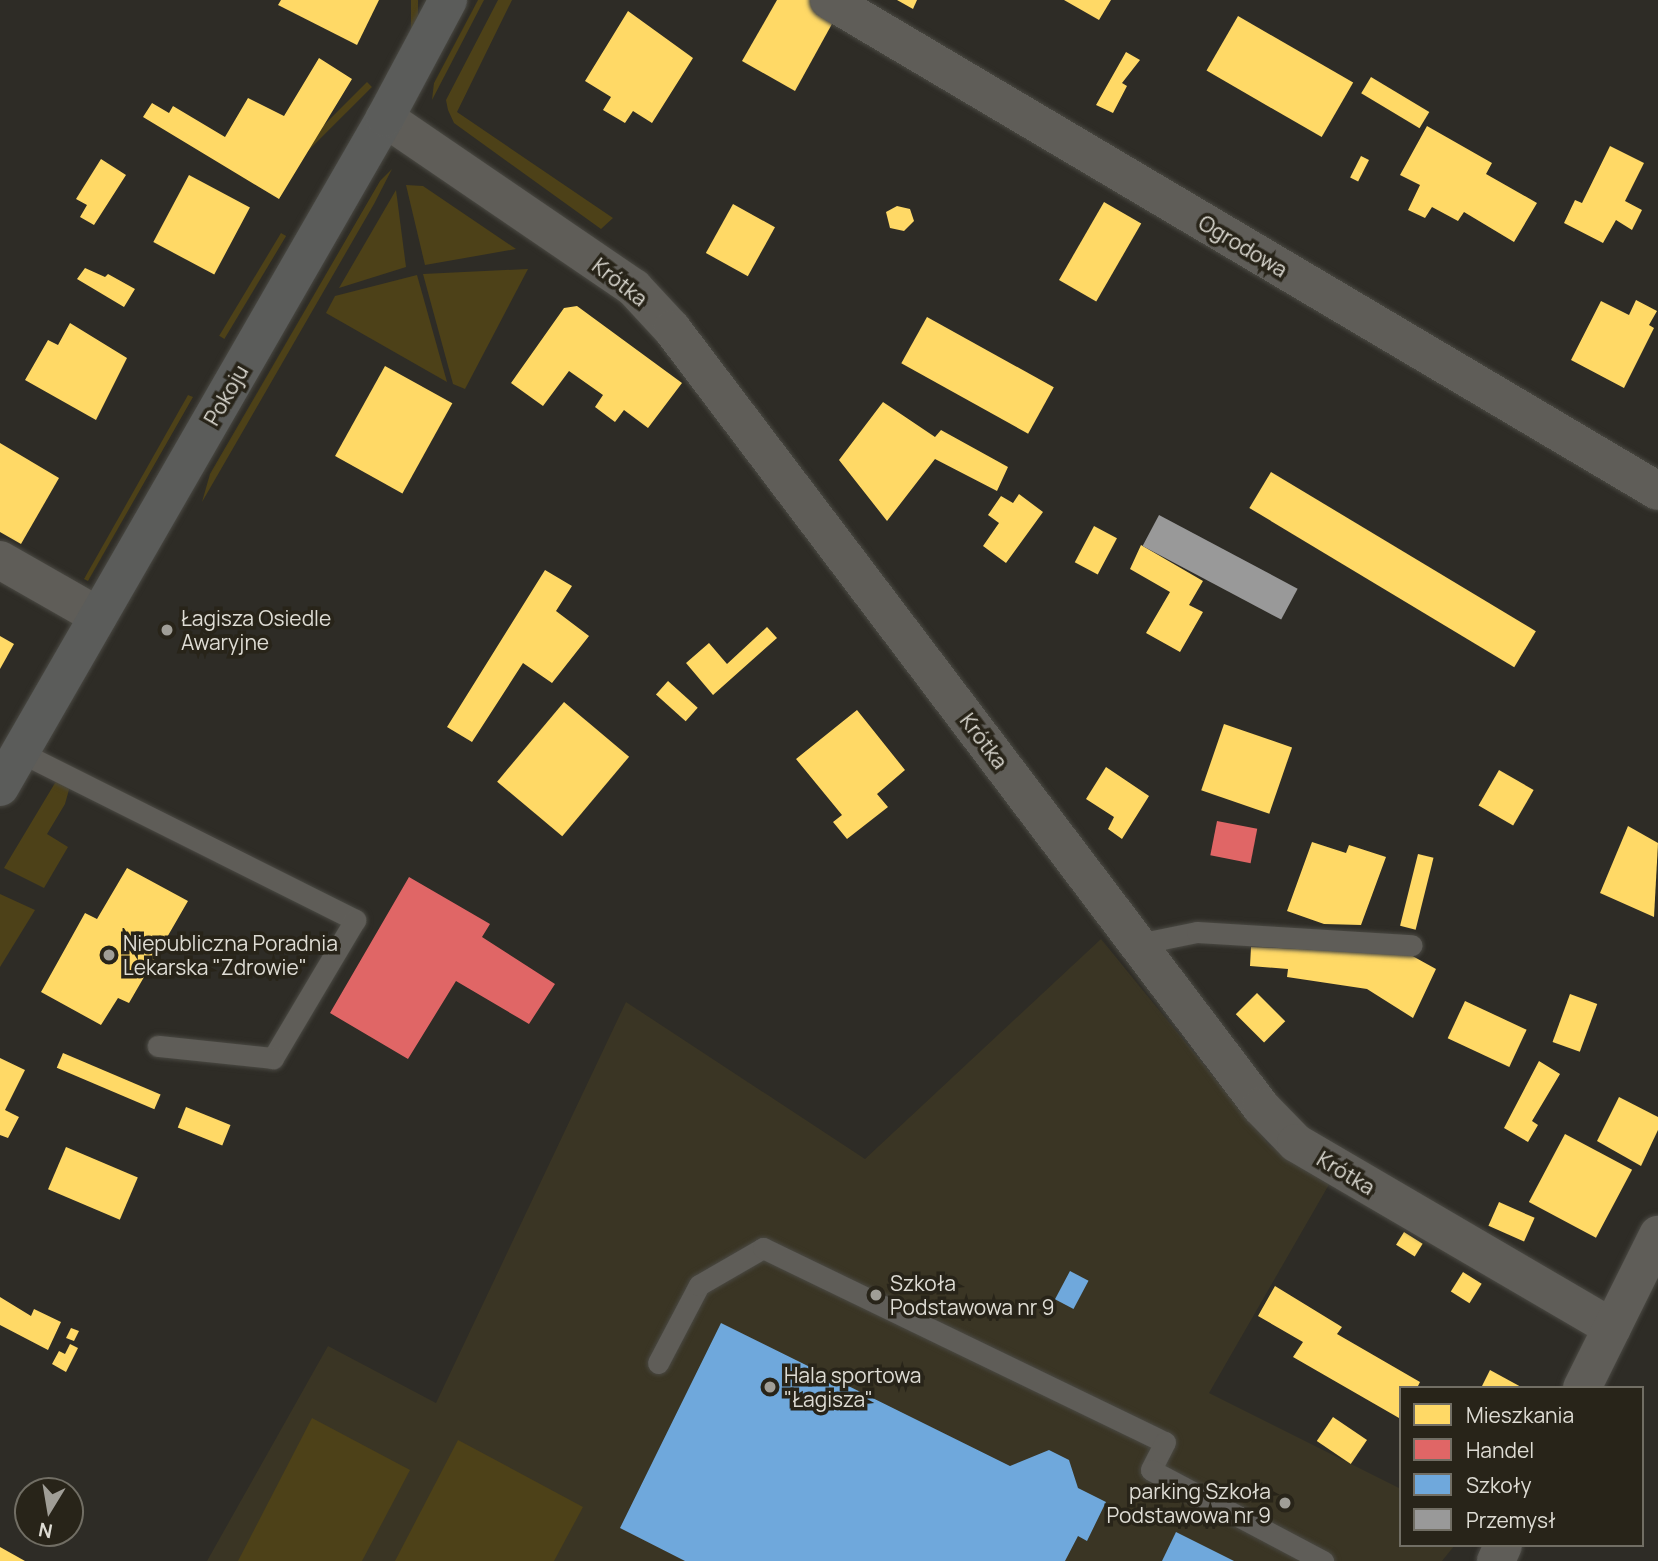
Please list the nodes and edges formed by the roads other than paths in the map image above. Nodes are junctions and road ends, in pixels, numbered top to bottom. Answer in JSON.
{"nodes":[{"id":1,"x":448,"y":0,"type":"edge"},
{"id":2,"x":829,"y":0,"type":"edge"},
{"id":3,"x":385,"y":118,"type":"junction"},
{"id":4,"x":1658,"y":491,"type":"edge"},
{"id":5,"x":0,"y":560,"type":"edge"},
{"id":6,"x":98,"y":617,"type":"junction"},
{"id":7,"x":20,"y":752,"type":"junction"},
{"id":8,"x":0,"y":787,"type":"edge"},
{"id":9,"x":1138,"y":944,"type":"junction"},
{"id":10,"x":1412,"y":945,"type":"dead end"},
{"id":11,"x":158,"y":1046,"type":"dead end"},
{"id":12,"x":1658,"y":1235,"type":"edge"},
{"id":13,"x":1612,"y":1328,"type":"junction"},
{"id":14,"x":658,"y":1363,"type":"dead end"},
{"id":15,"x":1583,"y":1386,"type":"edge"},
{"id":16,"x":1323,"y":1561,"type":"edge"}],
"edges":[{"from":1,"to":3,"type":"street","name":"Pokoju"},
{"from":2,"to":4,"type":"street","name":"Ogrodowa"},
{"from":3,"to":6,"type":"street","name":"Pokoju"},
{"from":3,"to":9,"type":"street","name":"Krótka"},
{"from":5,"to":6,"type":"street"},
{"from":6,"to":7,"type":"street","name":"Pokoju"},
{"from":7,"to":8,"type":"street","name":"Pokoju"},
{"from":7,"to":11,"type":"lane"},
{"from":9,"to":10,"type":"lane"},
{"from":9,"to":13,"type":"street","name":"Krótka"},
{"from":12,"to":13,"type":"street"},
{"from":13,"to":15,"type":"street"},
{"from":14,"to":16,"type":"lane"}]}
